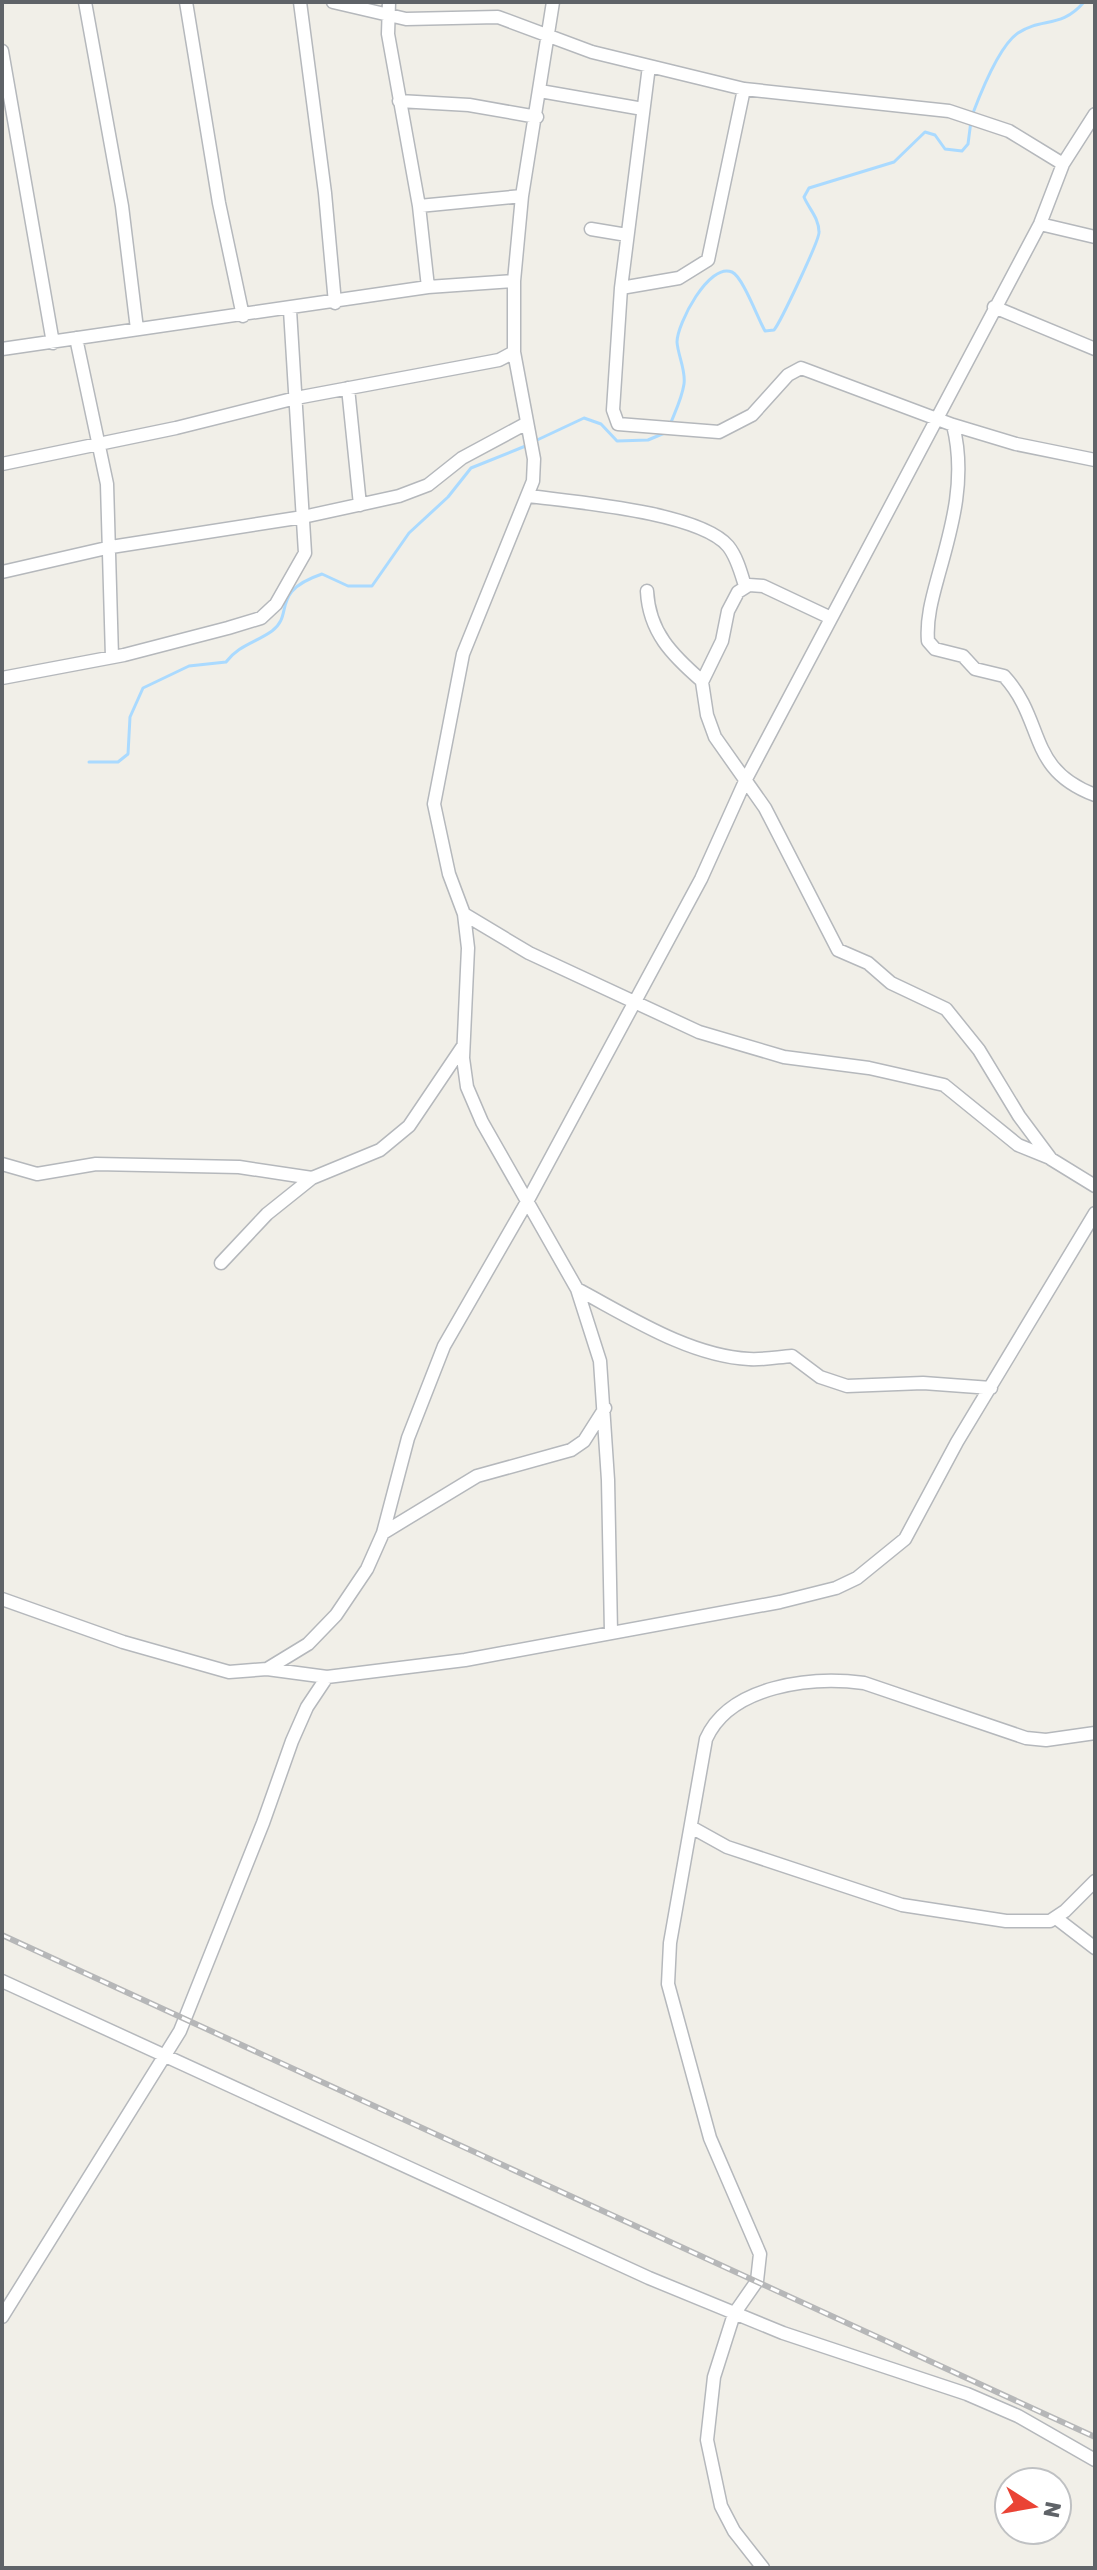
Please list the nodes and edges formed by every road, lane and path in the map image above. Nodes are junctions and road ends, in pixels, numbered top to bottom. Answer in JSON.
{"nodes":[{"id":1,"x":85,"y":2,"type":"edge"},
{"id":2,"x":186,"y":2,"type":"edge"},
{"id":3,"x":300,"y":2,"type":"edge"},
{"id":4,"x":333,"y":2,"type":"edge"},
{"id":5,"x":389,"y":2,"type":"edge"},
{"id":6,"x":553,"y":2,"type":"edge"},
{"id":7,"x":387,"y":16,"type":"junction"},
{"id":8,"x":548,"y":39,"type":"junction"},
{"id":9,"x":2,"y":51,"type":"edge"},
{"id":10,"x":649,"y":66,"type":"junction"},
{"id":11,"x":744,"y":89,"type":"junction"},
{"id":12,"x":540,"y":91,"type":"junction"},
{"id":13,"x":399,"y":101,"type":"junction"},
{"id":14,"x":643,"y":109,"type":"junction"},
{"id":15,"x":1095,"y":114,"type":"edge"},
{"id":16,"x":537,"y":117,"type":"junction"},
{"id":17,"x":7,"y":118,"type":"edge"},
{"id":18,"x":1063,"y":164,"type":"junction"},
{"id":19,"x":522,"y":196,"type":"junction"},
{"id":20,"x":419,"y":206,"type":"junction"},
{"id":21,"x":1040,"y":224,"type":"junction"},
{"id":22,"x":591,"y":229,"type":"dead end"},
{"id":23,"x":627,"y":235,"type":"junction"},
{"id":24,"x":1095,"y":237,"type":"edge"},
{"id":25,"x":514,"y":281,"type":"junction"},
{"id":26,"x":428,"y":287,"type":"junction"},
{"id":27,"x":621,"y":288,"type":"junction"},
{"id":28,"x":335,"y":303,"type":"junction"},
{"id":29,"x":994,"y":307,"type":"junction"},
{"id":30,"x":290,"y":310,"type":"junction"},
{"id":31,"x":243,"y":316,"type":"junction"},
{"id":32,"x":137,"y":329,"type":"junction"},
{"id":33,"x":76,"y":338,"type":"junction"},
{"id":34,"x":53,"y":343,"type":"junction"},
{"id":35,"x":2,"y":349,"type":"edge"},
{"id":36,"x":1095,"y":349,"type":"edge"},
{"id":37,"x":514,"y":352,"type":"junction"},
{"id":38,"x":348,"y":388,"type":"junction"},
{"id":39,"x":296,"y":398,"type":"junction"},
{"id":40,"x":936,"y":419,"type":"junction"},
{"id":41,"x":527,"y":423,"type":"junction"},
{"id":42,"x":953,"y":425,"type":"junction"},
{"id":43,"x":100,"y":444,"type":"junction"},
{"id":44,"x":1095,"y":460,"type":"edge"},
{"id":45,"x":2,"y":464,"type":"edge"},
{"id":46,"x":529,"y":496,"type":"junction"},
{"id":47,"x":360,"y":505,"type":"junction"},
{"id":48,"x":303,"y":517,"type":"junction"},
{"id":49,"x":111,"y":547,"type":"junction"},
{"id":50,"x":2,"y":572,"type":"edge"},
{"id":51,"x":745,"y":586,"type":"junction"},
{"id":52,"x":647,"y":591,"type":"dead end"},
{"id":53,"x":831,"y":618,"type":"junction"},
{"id":54,"x":112,"y":657,"type":"junction"},
{"id":55,"x":2,"y":678,"type":"edge"},
{"id":56,"x":702,"y":681,"type":"junction"},
{"id":57,"x":746,"y":779,"type":"junction"},
{"id":58,"x":1095,"y":795,"type":"edge"},
{"id":59,"x":464,"y":914,"type":"junction"},
{"id":60,"x":635,"y":1003,"type":"junction"},
{"id":61,"x":464,"y":1046,"type":"junction"},
{"id":62,"x":1051,"y":1159,"type":"junction"},
{"id":63,"x":2,"y":1164,"type":"edge"},
{"id":64,"x":312,"y":1178,"type":"junction"},
{"id":65,"x":1095,"y":1186,"type":"edge"},
{"id":66,"x":528,"y":1200,"type":"junction"},
{"id":67,"x":1095,"y":1213,"type":"edge"},
{"id":68,"x":221,"y":1263,"type":"dead end"},
{"id":69,"x":577,"y":1289,"type":"junction"},
{"id":70,"x":991,"y":1388,"type":"junction"},
{"id":71,"x":605,"y":1408,"type":"junction"},
{"id":72,"x":383,"y":1533,"type":"junction"},
{"id":73,"x":2,"y":1599,"type":"edge"},
{"id":74,"x":15,"y":1604,"type":"junction"},
{"id":75,"x":2,"y":1612,"type":"edge"},
{"id":76,"x":611,"y":1632,"type":"junction"},
{"id":77,"x":267,"y":1669,"type":"junction"},
{"id":78,"x":327,"y":1677,"type":"junction"},
{"id":79,"x":1095,"y":1733,"type":"edge"},
{"id":80,"x":691,"y":1827,"type":"junction"},
{"id":81,"x":1095,"y":1881,"type":"edge"},
{"id":82,"x":1056,"y":1918,"type":"junction"},
{"id":83,"x":1095,"y":1948,"type":"edge"},
{"id":84,"x":2,"y":1981,"type":"edge"},
{"id":85,"x":166,"y":2054,"type":"junction"},
{"id":86,"x":734,"y":2314,"type":"junction"},
{"id":87,"x":2,"y":2317,"type":"edge"},
{"id":88,"x":1095,"y":2460,"type":"edge"},
{"id":89,"x":763,"y":2568,"type":"edge"}],
"edges":[{"from":1,"to":32,"type":"street"},
{"from":2,"to":31,"type":"street"},
{"from":3,"to":28,"type":"street"},
{"from":4,"to":7,"type":"street"},
{"from":5,"to":7,"type":"street"},
{"from":6,"to":8,"type":"street"},
{"from":7,"to":8,"type":"street"},
{"from":7,"to":13,"type":"street"},
{"from":8,"to":10,"type":"street"},
{"from":8,"to":12,"type":"street"},
{"from":9,"to":17,"type":"street"},
{"from":10,"to":11,"type":"street"},
{"from":10,"to":14,"type":"street"},
{"from":11,"to":18,"type":"street"},
{"from":11,"to":27,"type":"street"},
{"from":12,"to":14,"type":"street"},
{"from":12,"to":16,"type":"street"},
{"from":13,"to":16,"type":"street"},
{"from":13,"to":20,"type":"street"},
{"from":14,"to":23,"type":"street"},
{"from":15,"to":18,"type":"street"},
{"from":16,"to":19,"type":"street"},
{"from":17,"to":34,"type":"street"},
{"from":18,"to":21,"type":"street"},
{"from":19,"to":20,"type":"street"},
{"from":19,"to":25,"type":"street"},
{"from":20,"to":26,"type":"street"},
{"from":21,"to":24,"type":"street"},
{"from":21,"to":29,"type":"street"},
{"from":22,"to":23,"type":"street"},
{"from":23,"to":27,"type":"street"},
{"from":25,"to":26,"type":"street"},
{"from":25,"to":37,"type":"street"},
{"from":26,"to":28,"type":"street"},
{"from":27,"to":40,"type":"street"},
{"from":28,"to":30,"type":"street"},
{"from":29,"to":36,"type":"street"},
{"from":29,"to":40,"type":"street"},
{"from":30,"to":31,"type":"street"},
{"from":30,"to":39,"type":"street"},
{"from":31,"to":32,"type":"street"},
{"from":32,"to":33,"type":"street"},
{"from":33,"to":34,"type":"street"},
{"from":33,"to":43,"type":"street"},
{"from":34,"to":35,"type":"street"},
{"from":37,"to":38,"type":"street"},
{"from":37,"to":41,"type":"street"},
{"from":38,"to":39,"type":"street"},
{"from":38,"to":47,"type":"street"},
{"from":39,"to":43,"type":"street"},
{"from":39,"to":48,"type":"street"},
{"from":40,"to":42,"type":"street"},
{"from":40,"to":53,"type":"street"},
{"from":41,"to":46,"type":"street"},
{"from":41,"to":47,"type":"street"},
{"from":42,"to":44,"type":"street"},
{"from":42,"to":58,"type":"street"},
{"from":43,"to":45,"type":"street"},
{"from":43,"to":49,"type":"street"},
{"from":46,"to":51,"type":"street"},
{"from":46,"to":59,"type":"street"},
{"from":47,"to":48,"type":"street"},
{"from":48,"to":49,"type":"street"},
{"from":48,"to":54,"type":"street"},
{"from":49,"to":50,"type":"street"},
{"from":49,"to":54,"type":"street"},
{"from":51,"to":53,"type":"street"},
{"from":51,"to":56,"type":"street"},
{"from":52,"to":56,"type":"street"},
{"from":53,"to":57,"type":"street"},
{"from":54,"to":55,"type":"street"},
{"from":56,"to":57,"type":"street"},
{"from":57,"to":60,"type":"street"},
{"from":57,"to":62,"type":"street"},
{"from":59,"to":60,"type":"street"},
{"from":59,"to":61,"type":"street"},
{"from":60,"to":62,"type":"street"},
{"from":60,"to":66,"type":"street"},
{"from":61,"to":64,"type":"street"},
{"from":61,"to":66,"type":"street"},
{"from":62,"to":65,"type":"street"},
{"from":63,"to":64,"type":"street"},
{"from":64,"to":68,"type":"street"},
{"from":66,"to":69,"type":"street"},
{"from":66,"to":72,"type":"street"},
{"from":67,"to":70,"type":"street"},
{"from":69,"to":70,"type":"street"},
{"from":69,"to":71,"type":"street"},
{"from":70,"to":76,"type":"street"},
{"from":71,"to":72,"type":"street"},
{"from":71,"to":76,"type":"street"},
{"from":72,"to":77,"type":"street"},
{"from":73,"to":74,"type":"street"},
{"from":74,"to":75,"type":"street"},
{"from":74,"to":77,"type":"street"},
{"from":76,"to":78,"type":"street"},
{"from":77,"to":78,"type":"street"},
{"from":78,"to":85,"type":"street"},
{"from":79,"to":80,"type":"street"},
{"from":80,"to":82,"type":"street"},
{"from":80,"to":86,"type":"street"},
{"from":81,"to":82,"type":"street"},
{"from":82,"to":83,"type":"street"},
{"from":84,"to":85,"type":"street"},
{"from":85,"to":86,"type":"street"},
{"from":85,"to":87,"type":"street"},
{"from":86,"to":88,"type":"street"},
{"from":86,"to":89,"type":"street"}]}
